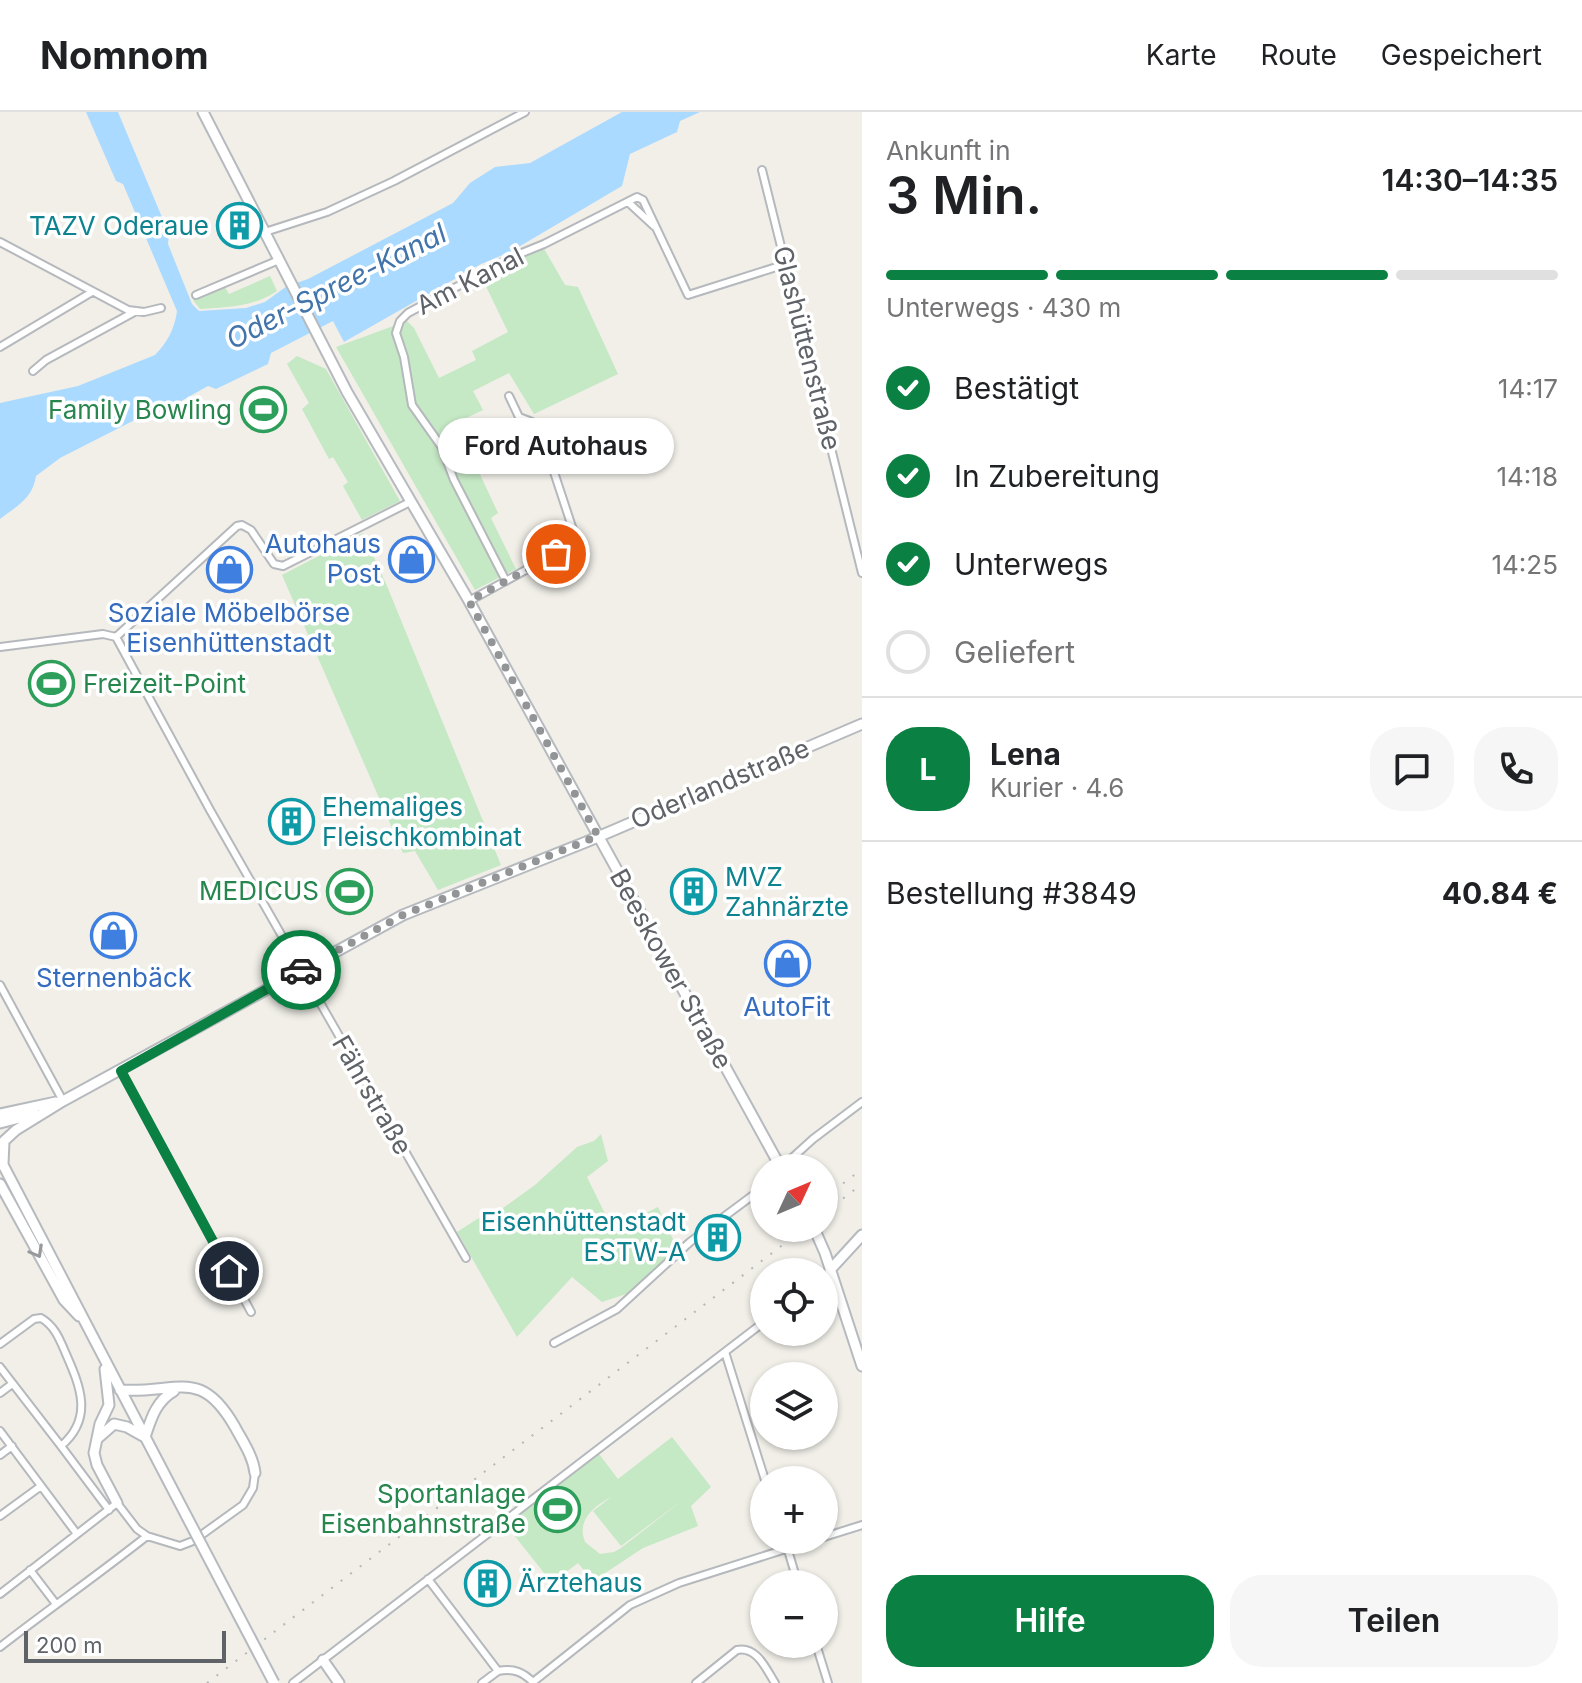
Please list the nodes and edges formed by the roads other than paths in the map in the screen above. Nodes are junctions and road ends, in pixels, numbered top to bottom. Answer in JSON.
{"nodes":[{"id":1,"x":203,"y":112,"type":"edge"},
{"id":2,"x":525,"y":112,"type":"edge"},
{"id":3,"x":762,"y":170,"type":"dead end"},
{"id":4,"x":265,"y":232,"type":"junction"},
{"id":5,"x":0,"y":242,"type":"edge"},
{"id":6,"x":279,"y":260,"type":"junction"},
{"id":7,"x":786,"y":264,"type":"junction"},
{"id":8,"x":92,"y":292,"type":"junction"},
{"id":9,"x":196,"y":295,"type":"dead end"},
{"id":10,"x":161,"y":308,"type":"dead end"},
{"id":11,"x":136,"y":311,"type":"junction"},
{"id":12,"x":0,"y":347,"type":"edge"},
{"id":13,"x":33,"y":371,"type":"dead end"},
{"id":14,"x":509,"y":396,"type":"dead end"},
{"id":15,"x":410,"y":502,"type":"junction"},
{"id":16,"x":862,"y":573,"type":"edge"},
{"id":17,"x":506,"y":581,"type":"junction"},
{"id":18,"x":469,"y":601,"type":"junction"},
{"id":19,"x":116,"y":637,"type":"junction"},
{"id":20,"x":0,"y":647,"type":"edge"},
{"id":21,"x":862,"y":724,"type":"edge"},
{"id":22,"x":598,"y":836,"type":"junction"},
{"id":23,"x":301,"y":970,"type":"junction"},
{"id":24,"x":0,"y":985,"type":"edge"},
{"id":25,"x":121,"y":1071,"type":"junction"},
{"id":26,"x":63,"y":1101,"type":"junction"},
{"id":27,"x":862,"y":1102,"type":"edge"},
{"id":28,"x":46,"y":1111,"type":"junction"},
{"id":29,"x":0,"y":1114,"type":"edge"},
{"id":30,"x":0,"y":1123,"type":"edge"},
{"id":31,"x":773,"y":1154,"type":"edge"},
{"id":32,"x":797,"y":1154,"type":"edge"},
{"id":33,"x":1,"y":1162,"type":"edge"},
{"id":34,"x":0,"y":1184,"type":"edge"},
{"id":35,"x":750,"y":1197,"type":"edge"},
{"id":36,"x":862,"y":1235,"type":"edge"},
{"id":37,"x":820,"y":1242,"type":"edge"},
{"id":38,"x":825,"y":1253,"type":"junction"},
{"id":39,"x":844,"y":1256,"type":"junction"},
{"id":40,"x":466,"y":1258,"type":"dead end"},
{"id":41,"x":826,"y":1258,"type":"edge"},
{"id":42,"x":838,"y":1262,"type":"edge"},
{"id":43,"x":838,"y":1302,"type":"edge"},
{"id":44,"x":251,"y":1312,"type":"dead end"},
{"id":45,"x":81,"y":1318,"type":"junction"},
{"id":46,"x":750,"y":1333,"type":"edge"},
{"id":47,"x":554,"y":1343,"type":"dead end"},
{"id":48,"x":0,"y":1344,"type":"edge"},
{"id":49,"x":725,"y":1352,"type":"junction"},
{"id":50,"x":102,"y":1358,"type":"junction"},
{"id":51,"x":862,"y":1366,"type":"edge"},
{"id":52,"x":0,"y":1367,"type":"edge"},
{"id":53,"x":12,"y":1384,"type":"junction"},
{"id":54,"x":181,"y":1388,"type":"junction"},
{"id":55,"x":120,"y":1390,"type":"junction"},
{"id":56,"x":0,"y":1393,"type":"edge"},
{"id":57,"x":0,"y":1431,"type":"edge"},
{"id":58,"x":145,"y":1437,"type":"junction"},
{"id":59,"x":94,"y":1445,"type":"junction"},
{"id":60,"x":12,"y":1446,"type":"junction"},
{"id":61,"x":61,"y":1446,"type":"junction"},
{"id":62,"x":0,"y":1455,"type":"edge"},
{"id":63,"x":761,"y":1466,"type":"edge"},
{"id":64,"x":255,"y":1473,"type":"joint"},
{"id":65,"x":41,"y":1486,"type":"junction"},
{"id":66,"x":113,"y":1507,"type":"junction"},
{"id":67,"x":0,"y":1516,"type":"edge"},
{"id":68,"x":862,"y":1525,"type":"edge"},
{"id":69,"x":838,"y":1533,"type":"edge"},
{"id":70,"x":77,"y":1534,"type":"junction"},
{"id":71,"x":147,"y":1536,"type":"junction"},
{"id":72,"x":768,"y":1554,"type":"edge"},
{"id":73,"x":30,"y":1570,"type":"junction"},
{"id":74,"x":428,"y":1579,"type":"junction"},
{"id":75,"x":0,"y":1594,"type":"edge"},
{"id":76,"x":56,"y":1604,"type":"junction"},
{"id":77,"x":0,"y":1647,"type":"edge"},
{"id":78,"x":820,"y":1658,"type":"edge"},
{"id":79,"x":323,"y":1660,"type":"junction"},
{"id":80,"x":498,"y":1671,"type":"junction"},
{"id":81,"x":533,"y":1682,"type":"edge"},
{"id":82,"x":274,"y":1683,"type":"edge"},
{"id":83,"x":293,"y":1683,"type":"edge"},
{"id":84,"x":339,"y":1683,"type":"edge"},
{"id":85,"x":482,"y":1683,"type":"edge"},
{"id":86,"x":696,"y":1683,"type":"edge"},
{"id":87,"x":775,"y":1683,"type":"edge"},
{"id":88,"x":828,"y":1683,"type":"edge"}],
"edges":[{"from":1,"to":4,"type":"street","name":"Beeskower Straße"},
{"from":2,"to":4,"type":"street"},
{"from":3,"to":7,"type":"street","name":"Glashüttenstraße"},
{"from":4,"to":6,"type":"street","name":"Beeskower Straße"},
{"from":5,"to":8,"type":"street"},
{"from":6,"to":9,"type":"street"},
{"from":6,"to":15,"type":"street","name":"Beeskower Straße"},
{"from":7,"to":16,"type":"street","name":"Glashüttenstraße"},
{"from":7,"to":17,"type":"street","name":"Am Kanal"},
{"from":8,"to":11,"type":"street"},
{"from":8,"to":12,"type":"street"},
{"from":10,"to":11,"type":"street"},
{"from":11,"to":13,"type":"street"},
{"from":14,"to":17,"type":"street"},
{"from":15,"to":18,"type":"street","name":"Beeskower Straße"},
{"from":15,"to":19,"type":"street"},
{"from":17,"to":18,"type":"street"},
{"from":18,"to":22,"type":"street","name":"Beeskower Straße"},
{"from":19,"to":20,"type":"street"},
{"from":19,"to":23,"type":"street","name":"Fährstraße"},
{"from":21,"to":22,"type":"street","name":"Oderlandstraße"},
{"from":22,"to":23,"type":"street","name":"Oderlandstraße"},
{"from":22,"to":31,"type":"street","name":"Beeskower Straße"},
{"from":23,"to":25,"type":"street","name":"Oderlandstraße"},
{"from":23,"to":40,"type":"street","name":"Fährstraße"},
{"from":24,"to":26,"type":"street"},
{"from":25,"to":26,"type":"street","name":"Oderlandstraße"},
{"from":25,"to":44,"type":"street"},
{"from":26,"to":28,"type":"street","name":"Oderlandstraße"},
{"from":26,"to":29,"type":"street","name":"Oderlandstraße"},
{"from":27,"to":32,"type":"street"},
{"from":28,"to":30,"type":"street","name":"Oderlandstraße"},
{"from":28,"to":33,"type":"street","name":"Oderlandstraße"},
{"from":33,"to":45,"type":"street"},
{"from":34,"to":45,"type":"street","one_way":true},
{"from":35,"to":47,"type":"street"},
{"from":36,"to":39,"type":"street"},
{"from":37,"to":38,"type":"street"},
{"from":38,"to":39,"type":"street"},
{"from":38,"to":41,"type":"street"},
{"from":39,"to":42,"type":"street"},
{"from":43,"to":51,"type":"street"},
{"from":45,"to":50,"type":"street"},
{"from":46,"to":49,"type":"street"},
{"from":48,"to":61,"type":"street"},
{"from":49,"to":63,"type":"street"},
{"from":49,"to":74,"type":"street"},
{"from":50,"to":55,"type":"street"},
{"from":50,"to":59,"type":"street"},
{"from":52,"to":53,"type":"street"},
{"from":53,"to":56,"type":"street"},
{"from":53,"to":61,"type":"street"},
{"from":54,"to":55,"type":"street"},
{"from":54,"to":58,"type":"street"},
{"from":54,"to":64,"type":"street"},
{"from":55,"to":58,"type":"street"},
{"from":57,"to":60,"type":"street"},
{"from":58,"to":59,"type":"street"},
{"from":58,"to":82,"type":"street","bridge":true},
{"from":59,"to":66,"type":"street"},
{"from":60,"to":62,"type":"street"},
{"from":60,"to":65,"type":"street"},
{"from":61,"to":66,"type":"street"},
{"from":64,"to":71,"type":"street"},
{"from":65,"to":67,"type":"street"},
{"from":65,"to":70,"type":"street"},
{"from":66,"to":70,"type":"street"},
{"from":66,"to":71,"type":"street"},
{"from":68,"to":69,"type":"street"},
{"from":70,"to":73,"type":"street"},
{"from":71,"to":76,"type":"street"},
{"from":72,"to":81,"type":"street"},
{"from":73,"to":75,"type":"street"},
{"from":73,"to":76,"type":"street"},
{"from":74,"to":79,"type":"street"},
{"from":74,"to":80,"type":"street"},
{"from":76,"to":77,"type":"street"},
{"from":78,"to":88,"type":"street"},
{"from":79,"to":83,"type":"street"},
{"from":79,"to":84,"type":"street"},
{"from":80,"to":81,"type":"street"},
{"from":80,"to":85,"type":"street"},
{"from":86,"to":87,"type":"street"}]}
